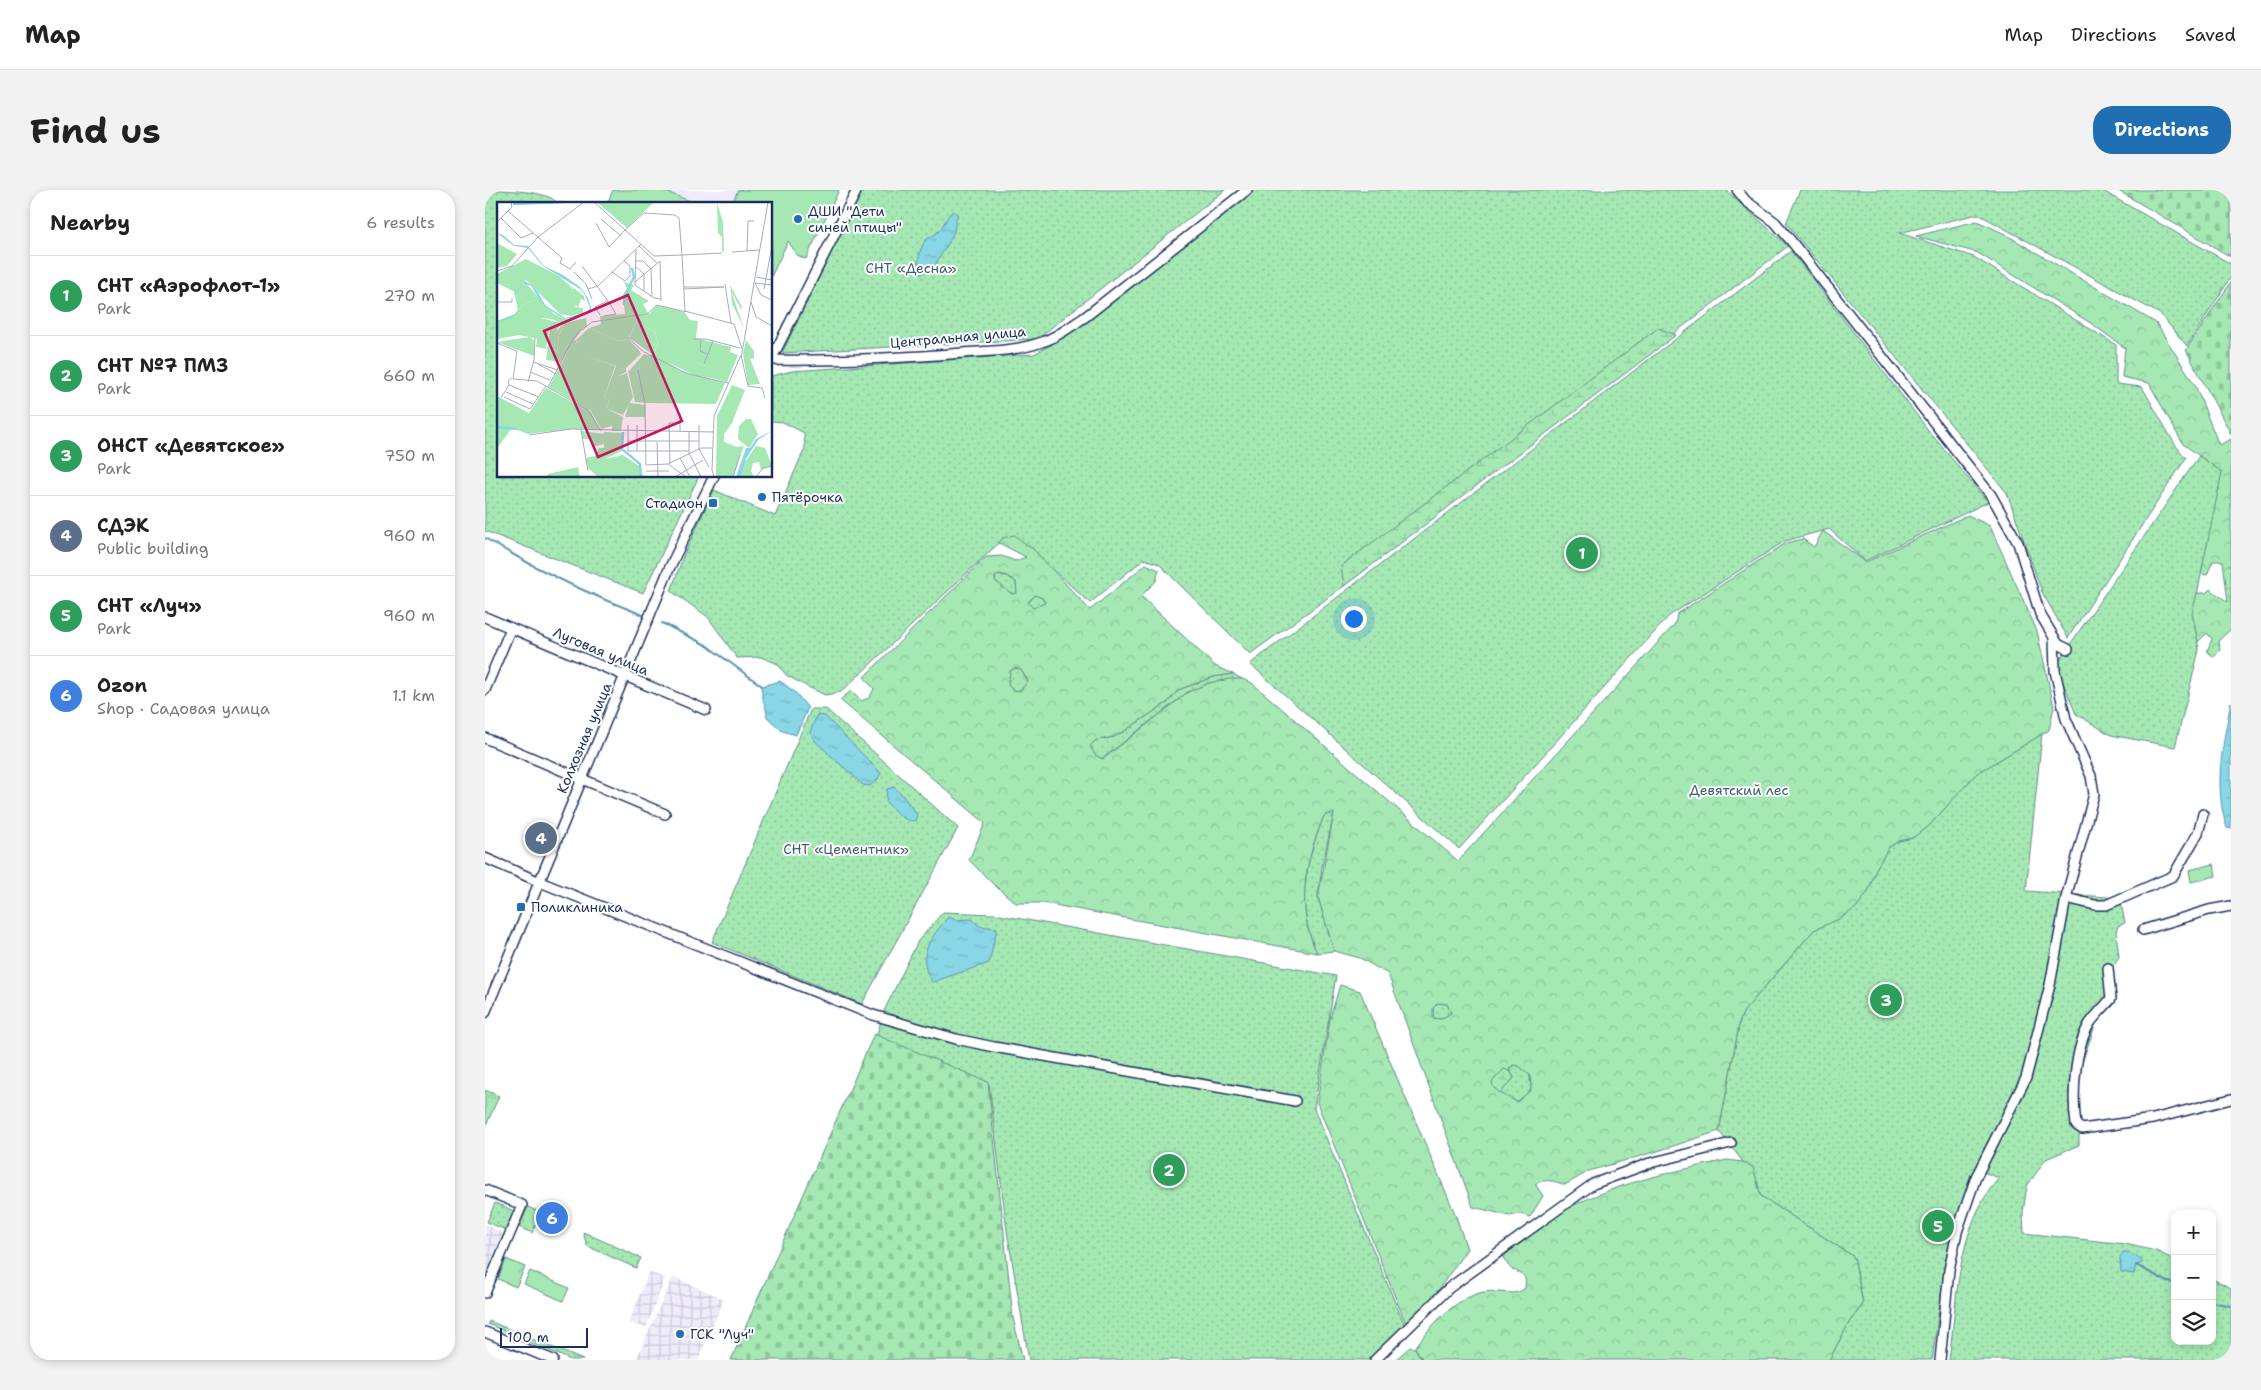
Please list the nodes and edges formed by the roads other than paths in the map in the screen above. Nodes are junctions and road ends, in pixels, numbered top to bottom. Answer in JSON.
{"nodes":[{"id":1,"x":857,"y":190,"type":"edge"},
{"id":2,"x":1247,"y":190,"type":"edge"},
{"id":3,"x":1737,"y":190,"type":"edge"},
{"id":4,"x":773,"y":356,"type":"edge"},
{"id":5,"x":773,"y":360,"type":"edge"},
{"id":6,"x":713,"y":478,"type":"edge"},
{"id":7,"x":485,"y":617,"type":"edge"},
{"id":8,"x":511,"y":628,"type":"junction"},
{"id":9,"x":2054,"y":638,"type":"junction"},
{"id":10,"x":2068,"y":649,"type":"dead end"},
{"id":11,"x":625,"y":676,"type":"junction"},
{"id":12,"x":485,"y":690,"type":"edge"},
{"id":13,"x":706,"y":710,"type":"dead end"},
{"id":14,"x":485,"y":738,"type":"edge"},
{"id":15,"x":581,"y":779,"type":"junction"},
{"id":16,"x":665,"y":814,"type":"dead end"},
{"id":17,"x":2203,"y":814,"type":"dead end"},
{"id":18,"x":485,"y":858,"type":"edge"},
{"id":19,"x":540,"y":882,"type":"junction"},
{"id":20,"x":2066,"y":898,"type":"junction"},
{"id":21,"x":2231,"y":906,"type":"edge"},
{"id":22,"x":2143,"y":930,"type":"dead end"},
{"id":23,"x":2108,"y":968,"type":"dead end"},
{"id":24,"x":485,"y":1013,"type":"edge"},
{"id":25,"x":2231,"y":1099,"type":"edge"},
{"id":26,"x":1295,"y":1101,"type":"dead end"},
{"id":27,"x":1731,"y":1144,"type":"dead end"},
{"id":28,"x":485,"y":1190,"type":"edge"},
{"id":29,"x":485,"y":1293,"type":"edge"},
{"id":30,"x":485,"y":1332,"type":"edge"},
{"id":31,"x":553,"y":1360,"type":"edge"},
{"id":32,"x":1375,"y":1360,"type":"edge"},
{"id":33,"x":1939,"y":1360,"type":"edge"}],
"edges":[{"from":1,"to":4,"type":"street"},
{"from":2,"to":5,"type":"street","name":"Центральная улица"},
{"from":3,"to":9,"type":"street"},
{"from":6,"to":11,"type":"street","name":"Колхозная улица"},
{"from":7,"to":8,"type":"street","name":"Луговая улица"},
{"from":8,"to":11,"type":"street","name":"Луговая улица"},
{"from":8,"to":12,"type":"street"},
{"from":9,"to":10,"type":"street"},
{"from":9,"to":20,"type":"street"},
{"from":11,"to":13,"type":"street","name":"Луговая улица"},
{"from":11,"to":15,"type":"street","name":"Колхозная улица"},
{"from":14,"to":15,"type":"street"},
{"from":15,"to":16,"type":"street"},
{"from":15,"to":19,"type":"street","name":"Колхозная улица"},
{"from":17,"to":20,"type":"street"},
{"from":18,"to":19,"type":"street"},
{"from":19,"to":24,"type":"street","name":"Колхозная улица"},
{"from":19,"to":26,"type":"street"},
{"from":20,"to":33,"type":"street"},
{"from":21,"to":22,"type":"street"},
{"from":23,"to":25,"type":"street"},
{"from":27,"to":32,"type":"street"},
{"from":28,"to":29,"type":"street"},
{"from":30,"to":31,"type":"street"}]}
